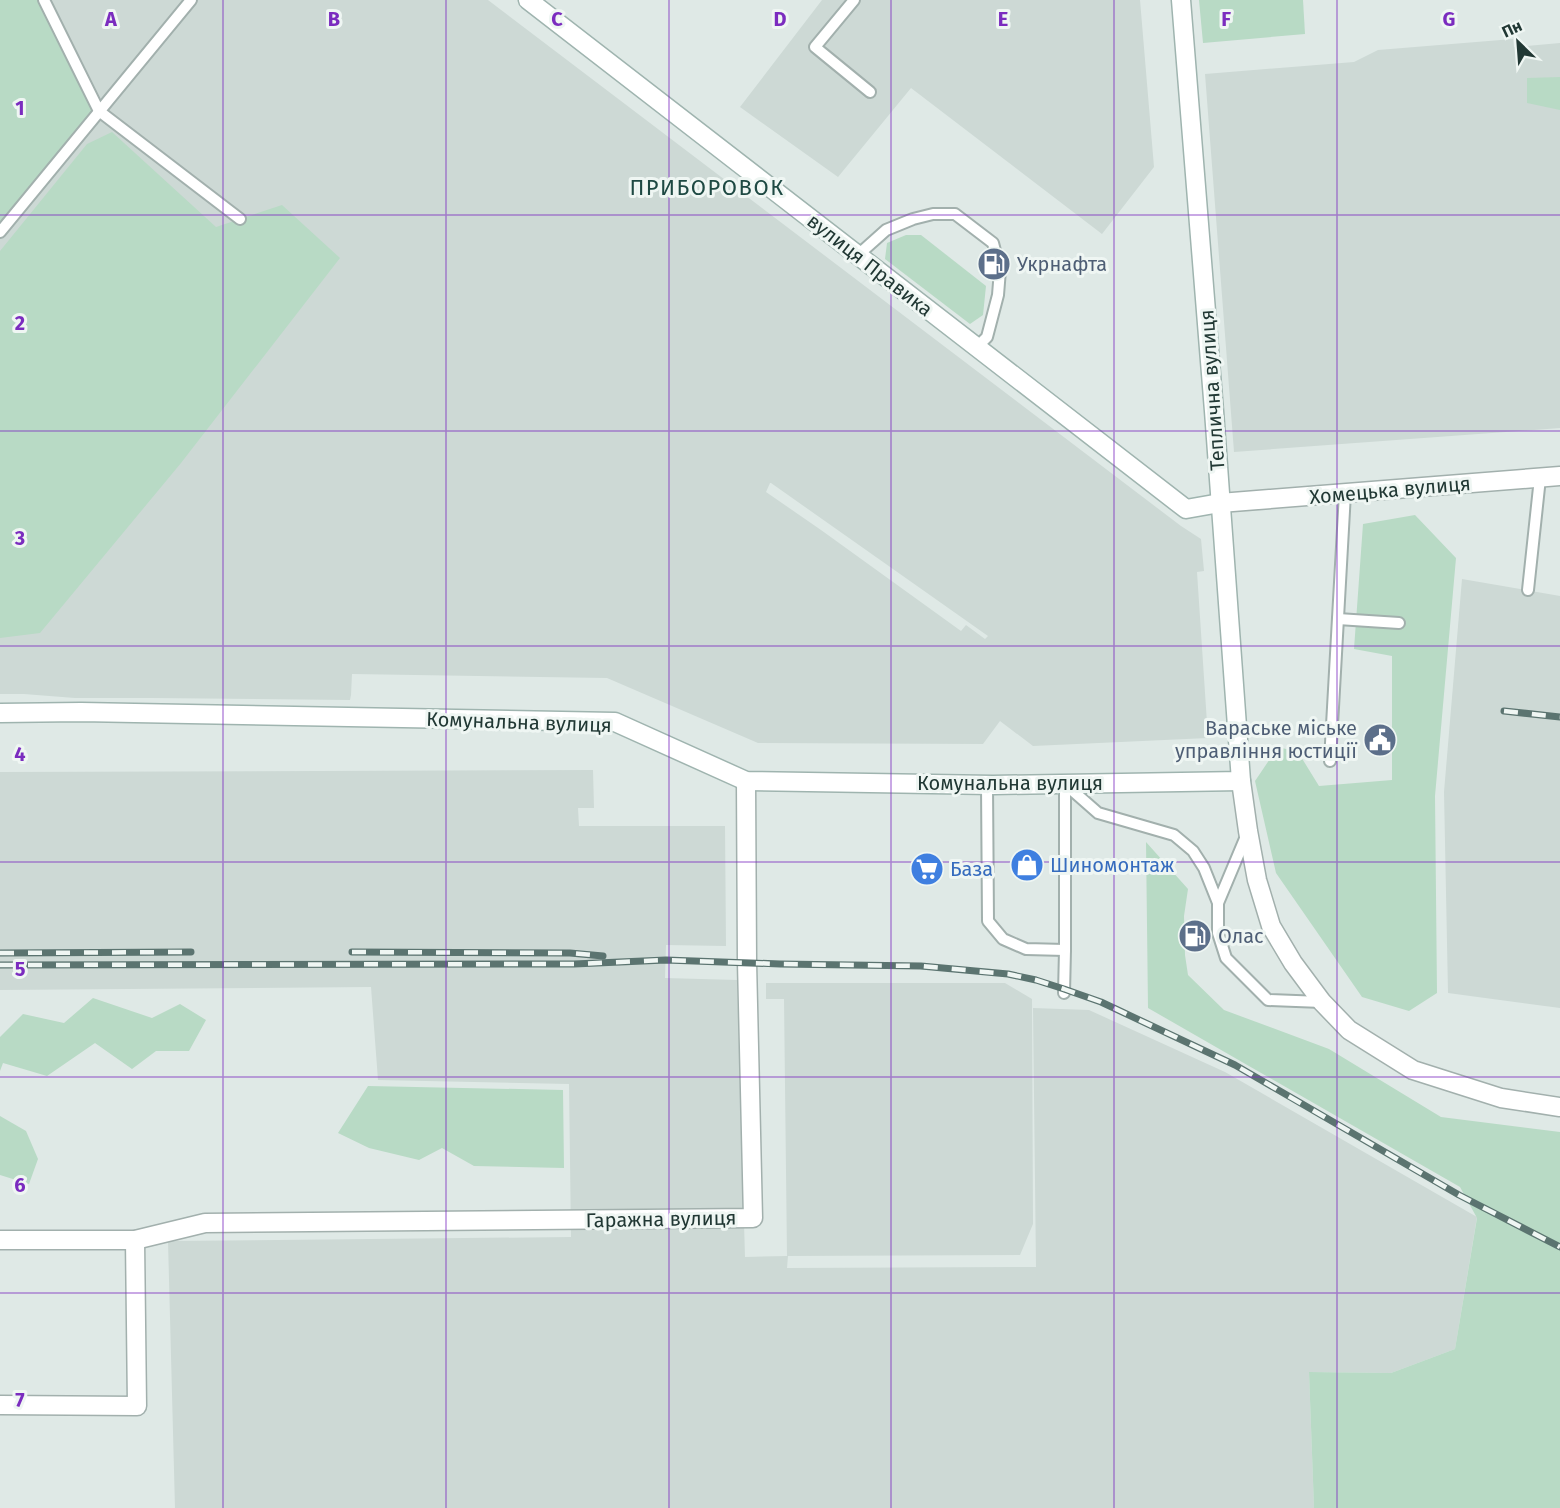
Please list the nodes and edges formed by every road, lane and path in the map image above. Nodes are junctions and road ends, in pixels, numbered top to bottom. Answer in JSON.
{"nodes":[{"id":1,"x":44,"y":0,"type":"edge"},
{"id":2,"x":191,"y":0,"type":"edge"},
{"id":3,"x":528,"y":0,"type":"edge"},
{"id":4,"x":854,"y":0,"type":"edge"},
{"id":5,"x":1181,"y":0,"type":"edge"},
{"id":6,"x":870,"y":92,"type":"dead end"},
{"id":7,"x":99,"y":111,"type":"junction"},
{"id":8,"x":240,"y":219,"type":"dead end"},
{"id":9,"x":0,"y":232,"type":"edge"},
{"id":10,"x":858,"y":255,"type":"junction"},
{"id":11,"x":977,"y":347,"type":"junction"},
{"id":12,"x":1560,"y":476,"type":"edge"},
{"id":13,"x":1540,"y":478,"type":"junction"},
{"id":14,"x":1345,"y":493,"type":"junction"},
{"id":15,"x":1220,"y":503,"type":"junction"},
{"id":16,"x":1528,"y":590,"type":"dead end"},
{"id":17,"x":1338,"y":619,"type":"junction"},
{"id":18,"x":1399,"y":623,"type":"dead end"},
{"id":19,"x":0,"y":713,"type":"edge"},
{"id":20,"x":1330,"y":761,"type":"dead end"},
{"id":21,"x":746,"y":781,"type":"junction"},
{"id":22,"x":1241,"y":781,"type":"junction"},
{"id":23,"x":1065,"y":783,"type":"junction"},
{"id":24,"x":987,"y":785,"type":"junction"},
{"id":25,"x":1248,"y":831,"type":"junction"},
{"id":26,"x":1218,"y":903,"type":"junction"},
{"id":27,"x":1065,"y":950,"type":"junction"},
{"id":28,"x":1064,"y":993,"type":"dead end"},
{"id":29,"x":1322,"y":1002,"type":"junction"},
{"id":30,"x":1560,"y":1107,"type":"edge"},
{"id":31,"x":0,"y":1240,"type":"edge"},
{"id":32,"x":135,"y":1240,"type":"junction"},
{"id":33,"x":0,"y":1405,"type":"edge"}],
"edges":[{"from":1,"to":7,"type":"lane"},
{"from":2,"to":7,"type":"lane"},
{"from":3,"to":10,"type":"street","name":"вулиця Правика"},
{"from":4,"to":6,"type":"lane"},
{"from":5,"to":15,"type":"street","name":"Теплична вулиця"},
{"from":7,"to":8,"type":"lane"},
{"from":7,"to":9,"type":"lane"},
{"from":10,"to":11,"type":"street","name":"вулиця Правика"},
{"from":10,"to":11,"type":"lane"},
{"from":11,"to":15,"type":"street","name":"вулиця Правика"},
{"from":12,"to":13,"type":"street","name":"Хомецька вулиця"},
{"from":13,"to":14,"type":"street","name":"Хомецька вулиця"},
{"from":13,"to":16,"type":"lane"},
{"from":14,"to":15,"type":"street","name":"Хомецька вулиця"},
{"from":14,"to":17,"type":"lane"},
{"from":15,"to":22,"type":"street","name":"Теплична вулиця"},
{"from":17,"to":18,"type":"lane"},
{"from":17,"to":20,"type":"lane"},
{"from":19,"to":21,"type":"street","name":"Комунальна вулиця"},
{"from":21,"to":24,"type":"street","name":"Комунальна вулиця"},
{"from":21,"to":32,"type":"street","name":"Гаражна вулиця"},
{"from":22,"to":23,"type":"street","name":"Комунальна вулиця"},
{"from":22,"to":25,"type":"street","name":"Теплична вулиця"},
{"from":23,"to":24,"type":"street","name":"Комунальна вулиця"},
{"from":23,"to":26,"type":"lane"},
{"from":23,"to":27,"type":"lane"},
{"from":24,"to":27,"type":"lane"},
{"from":25,"to":26,"type":"lane"},
{"from":25,"to":29,"type":"street","name":"Теплична вулиця"},
{"from":26,"to":29,"type":"lane"},
{"from":27,"to":28,"type":"lane"},
{"from":29,"to":30,"type":"street","name":"Теплична вулиця"},
{"from":31,"to":32,"type":"street"},
{"from":32,"to":33,"type":"street"}]}
